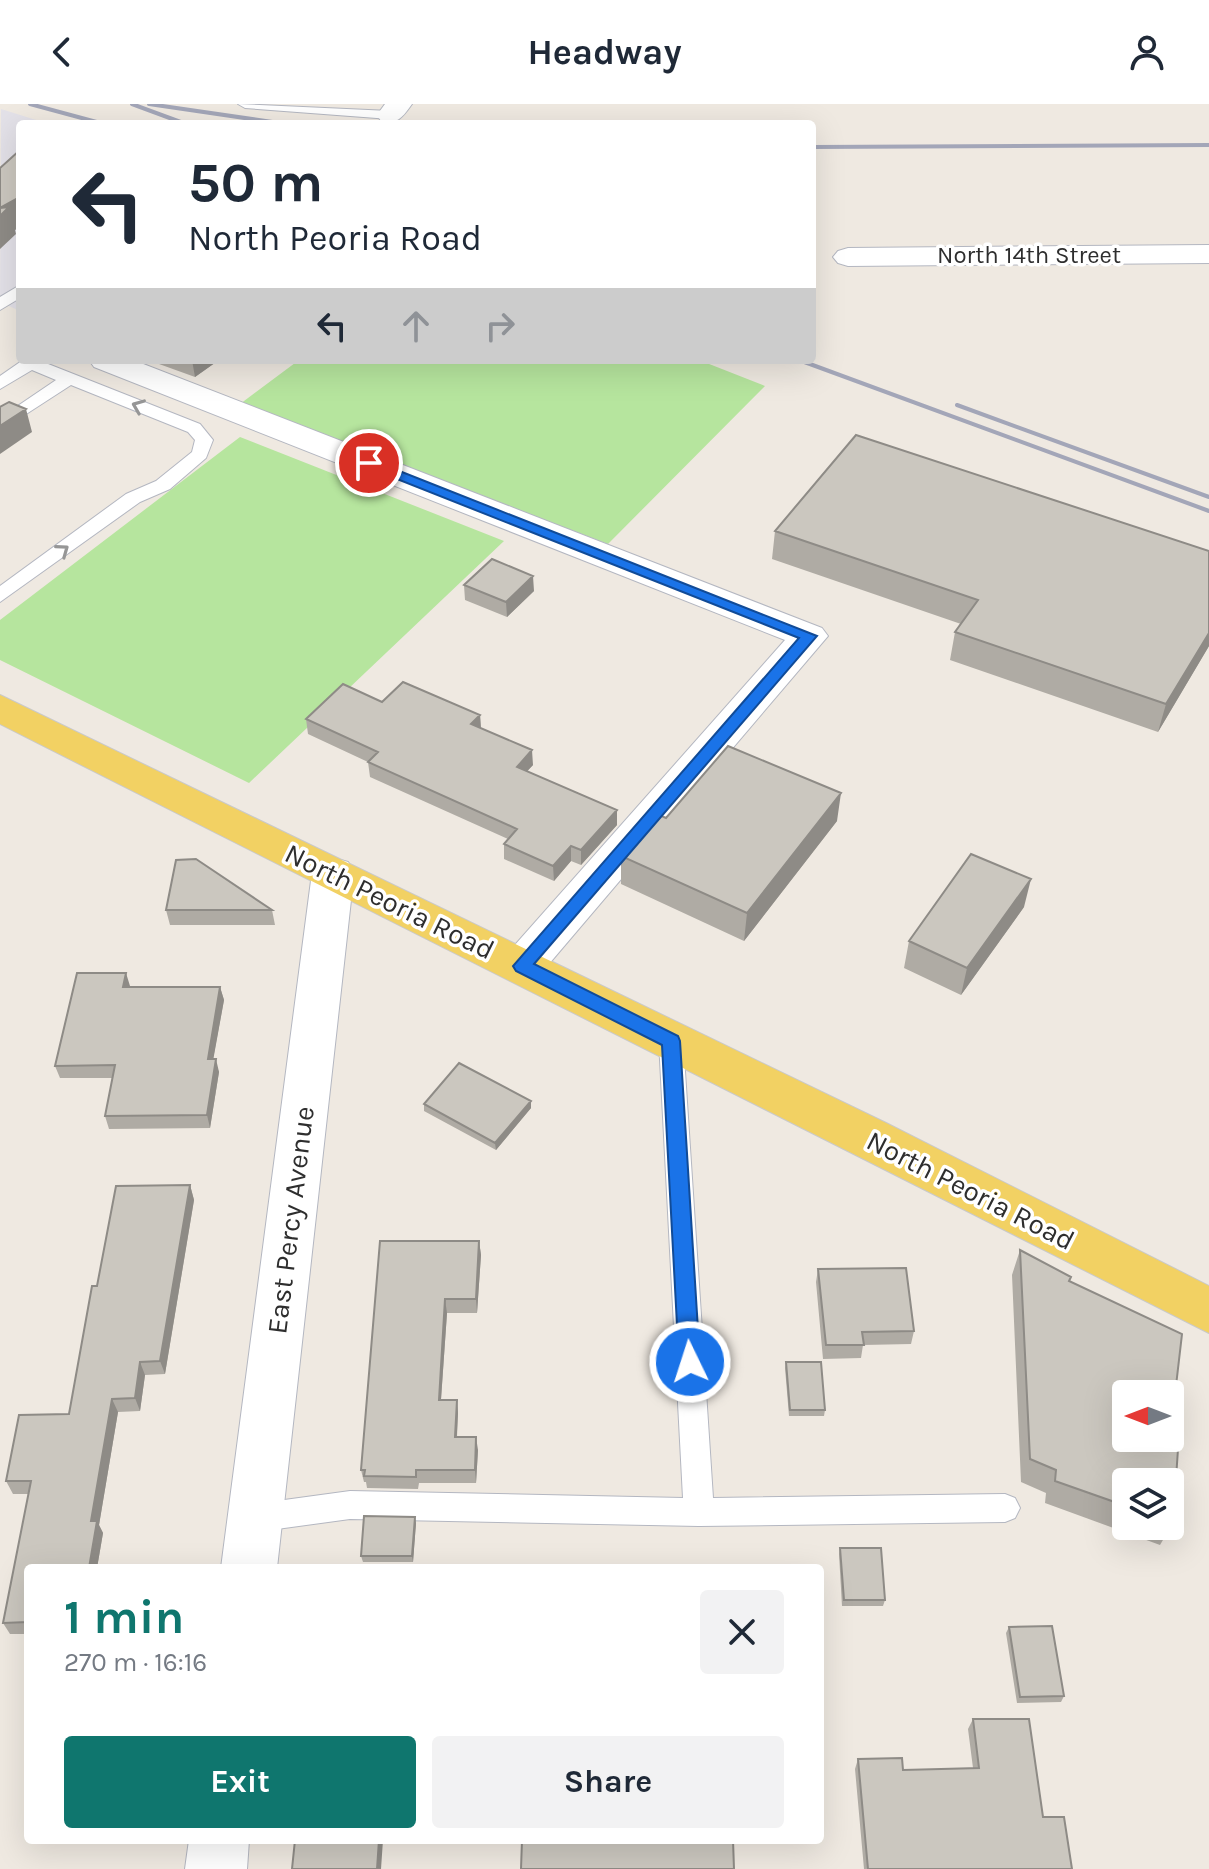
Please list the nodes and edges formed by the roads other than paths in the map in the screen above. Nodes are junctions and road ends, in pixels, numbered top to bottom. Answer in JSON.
{"nodes":[{"id":1,"x":245,"y":104,"type":"edge"},
{"id":2,"x":394,"y":109,"type":"edge"},
{"id":3,"x":1209,"y":254,"type":"edge"},
{"id":4,"x":848,"y":257,"type":"dead end"},
{"id":5,"x":29,"y":364,"type":"edge"},
{"id":6,"x":32,"y":364,"type":"edge"},
{"id":7,"x":115,"y":364,"type":"edge"},
{"id":8,"x":69,"y":379,"type":"junction"},
{"id":9,"x":0,"y":384,"type":"edge"},
{"id":10,"x":0,"y":426,"type":"edge"},
{"id":11,"x":0,"y":596,"type":"edge"},
{"id":12,"x":0,"y":708,"type":"edge"},
{"id":13,"x":333,"y":873,"type":"junction"},
{"id":14,"x":522,"y":966,"type":"junction"},
{"id":15,"x":671,"y":1041,"type":"junction"},
{"id":16,"x":1209,"y":1311,"type":"edge"},
{"id":17,"x":1005,"y":1508,"type":"dead end"},
{"id":18,"x":699,"y":1512,"type":"junction"},
{"id":19,"x":255,"y":1518,"type":"junction"},
{"id":20,"x":249,"y":1564,"type":"edge"},
{"id":21,"x":219,"y":1844,"type":"edge"},
{"id":22,"x":216,"y":1869,"type":"edge"}],
"edges":[{"from":1,"to":2,"type":"lane"},
{"from":3,"to":4,"type":"street","name":"North 14th Street"},
{"from":5,"to":9,"type":"lane"},
{"from":6,"to":8,"type":"lane"},
{"from":7,"to":14,"type":"street"},
{"from":8,"to":10,"type":"lane"},
{"from":11,"to":8,"type":"lane","one_way":true},
{"from":12,"to":13,"type":"main road","name":"North Peoria Road"},
{"from":13,"to":14,"type":"main road","name":"North Peoria Road"},
{"from":13,"to":19,"type":"street","name":"East Percy Avenue"},
{"from":14,"to":15,"type":"main road","name":"North Peoria Road"},
{"from":15,"to":16,"type":"main road","name":"North Peoria Road"},
{"from":15,"to":18,"type":"lane"},
{"from":17,"to":18,"type":"lane"},
{"from":18,"to":19,"type":"lane"},
{"from":19,"to":20,"type":"street","name":"East Percy Avenue"},
{"from":21,"to":22,"type":"street"}]}
